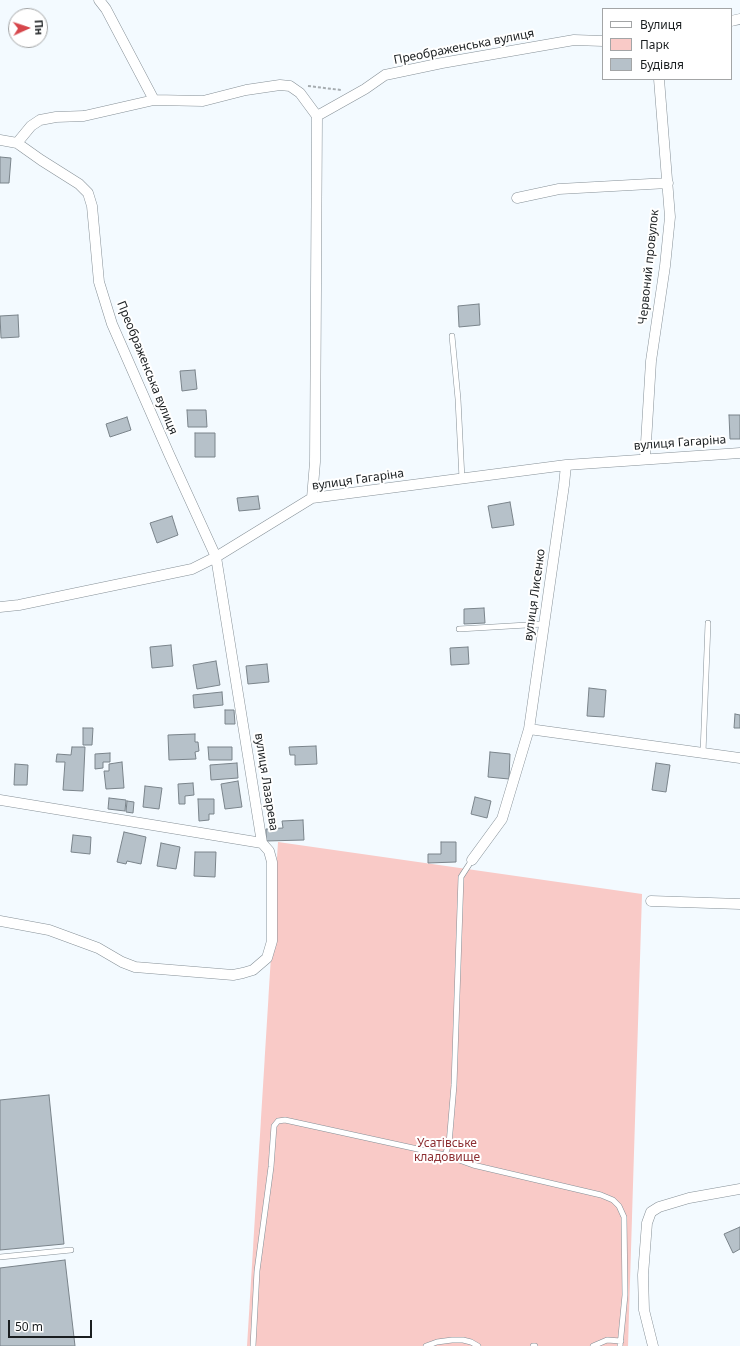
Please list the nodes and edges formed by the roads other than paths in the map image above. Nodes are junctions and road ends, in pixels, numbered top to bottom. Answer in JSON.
{"nodes":[{"id":1,"x":99,"y":0,"type":"edge"},
{"id":2,"x":602,"y":42,"type":"edge"},
{"id":3,"x":659,"y":80,"type":"edge"},
{"id":4,"x":154,"y":100,"type":"junction"},
{"id":5,"x":317,"y":116,"type":"junction"},
{"id":6,"x":0,"y":140,"type":"edge"},
{"id":7,"x":17,"y":143,"type":"junction"},
{"id":8,"x":668,"y":183,"type":"junction"},
{"id":9,"x":517,"y":198,"type":"dead end"},
{"id":10,"x":452,"y":336,"type":"dead end"},
{"id":11,"x":740,"y":453,"type":"edge"},
{"id":12,"x":646,"y":458,"type":"junction"},
{"id":13,"x":566,"y":465,"type":"junction"},
{"id":14,"x":462,"y":479,"type":"junction"},
{"id":15,"x":312,"y":498,"type":"junction"},
{"id":16,"x":216,"y":557,"type":"junction"},
{"id":17,"x":0,"y":607,"type":"edge"},
{"id":18,"x":708,"y":623,"type":"dead end"},
{"id":19,"x":544,"y":624,"type":"junction"},
{"id":20,"x":459,"y":629,"type":"dead end"},
{"id":21,"x":529,"y":729,"type":"junction"},
{"id":22,"x":703,"y":753,"type":"junction"},
{"id":23,"x":740,"y":758,"type":"edge"},
{"id":24,"x":0,"y":800,"type":"edge"},
{"id":25,"x":262,"y":843,"type":"junction"},
{"id":26,"x":472,"y":860,"type":"joint"},
{"id":27,"x":651,"y":901,"type":"dead end"},
{"id":28,"x":740,"y":904,"type":"edge"},
{"id":29,"x":0,"y":921,"type":"edge"},
{"id":30,"x":445,"y":1154,"type":"junction"},
{"id":31,"x":740,"y":1190,"type":"edge"},
{"id":32,"x":71,"y":1250,"type":"dead end"},
{"id":33,"x":0,"y":1257,"type":"edge"},
{"id":34,"x":621,"y":1344,"type":"edge"},
{"id":35,"x":252,"y":1346,"type":"edge"},
{"id":36,"x":426,"y":1346,"type":"edge"},
{"id":37,"x":478,"y":1346,"type":"edge"},
{"id":38,"x":593,"y":1346,"type":"edge"},
{"id":39,"x":653,"y":1346,"type":"edge"}],
"edges":[{"from":1,"to":4,"type":"street"},
{"from":2,"to":5,"type":"street","name":"Преображенська вулиця"},
{"from":3,"to":8,"type":"street","name":"Червоний провулок"},
{"from":4,"to":5,"type":"street"},
{"from":4,"to":7,"type":"street"},
{"from":5,"to":15,"type":"street"},
{"from":6,"to":7,"type":"street","name":"Преображенська вулиця"},
{"from":7,"to":16,"type":"street","name":"Преображенська вулиця"},
{"from":8,"to":9,"type":"street"},
{"from":8,"to":12,"type":"street","name":"Червоний провулок"},
{"from":10,"to":14,"type":"lane"},
{"from":11,"to":12,"type":"street","name":"вулиця Гагаріна"},
{"from":12,"to":13,"type":"street","name":"вулиця Гагаріна"},
{"from":13,"to":14,"type":"street","name":"вулиця Гагаріна"},
{"from":13,"to":19,"type":"street","name":"вулиця Лисенко"},
{"from":14,"to":15,"type":"street","name":"вулиця Гагаріна"},
{"from":15,"to":16,"type":"street","name":"вулиця Гагаріна"},
{"from":16,"to":17,"type":"street","name":"вулиця Гагаріна"},
{"from":16,"to":25,"type":"street","name":"вулиця Лазарева"},
{"from":18,"to":22,"type":"lane"},
{"from":19,"to":20,"type":"lane"},
{"from":19,"to":21,"type":"street","name":"вулиця Лисенко"},
{"from":21,"to":22,"type":"street"},
{"from":21,"to":26,"type":"street","name":"вулиця Лисенко"},
{"from":22,"to":23,"type":"street"},
{"from":24,"to":25,"type":"street","name":"вулиця Лазарева"},
{"from":25,"to":29,"type":"street"},
{"from":26,"to":30,"type":"lane"},
{"from":27,"to":28,"type":"street"},
{"from":30,"to":34,"type":"lane"},
{"from":30,"to":35,"type":"lane"},
{"from":31,"to":39,"type":"street"},
{"from":32,"to":33,"type":"lane"},
{"from":34,"to":38,"type":"lane"},
{"from":36,"to":37,"type":"lane"}]}
